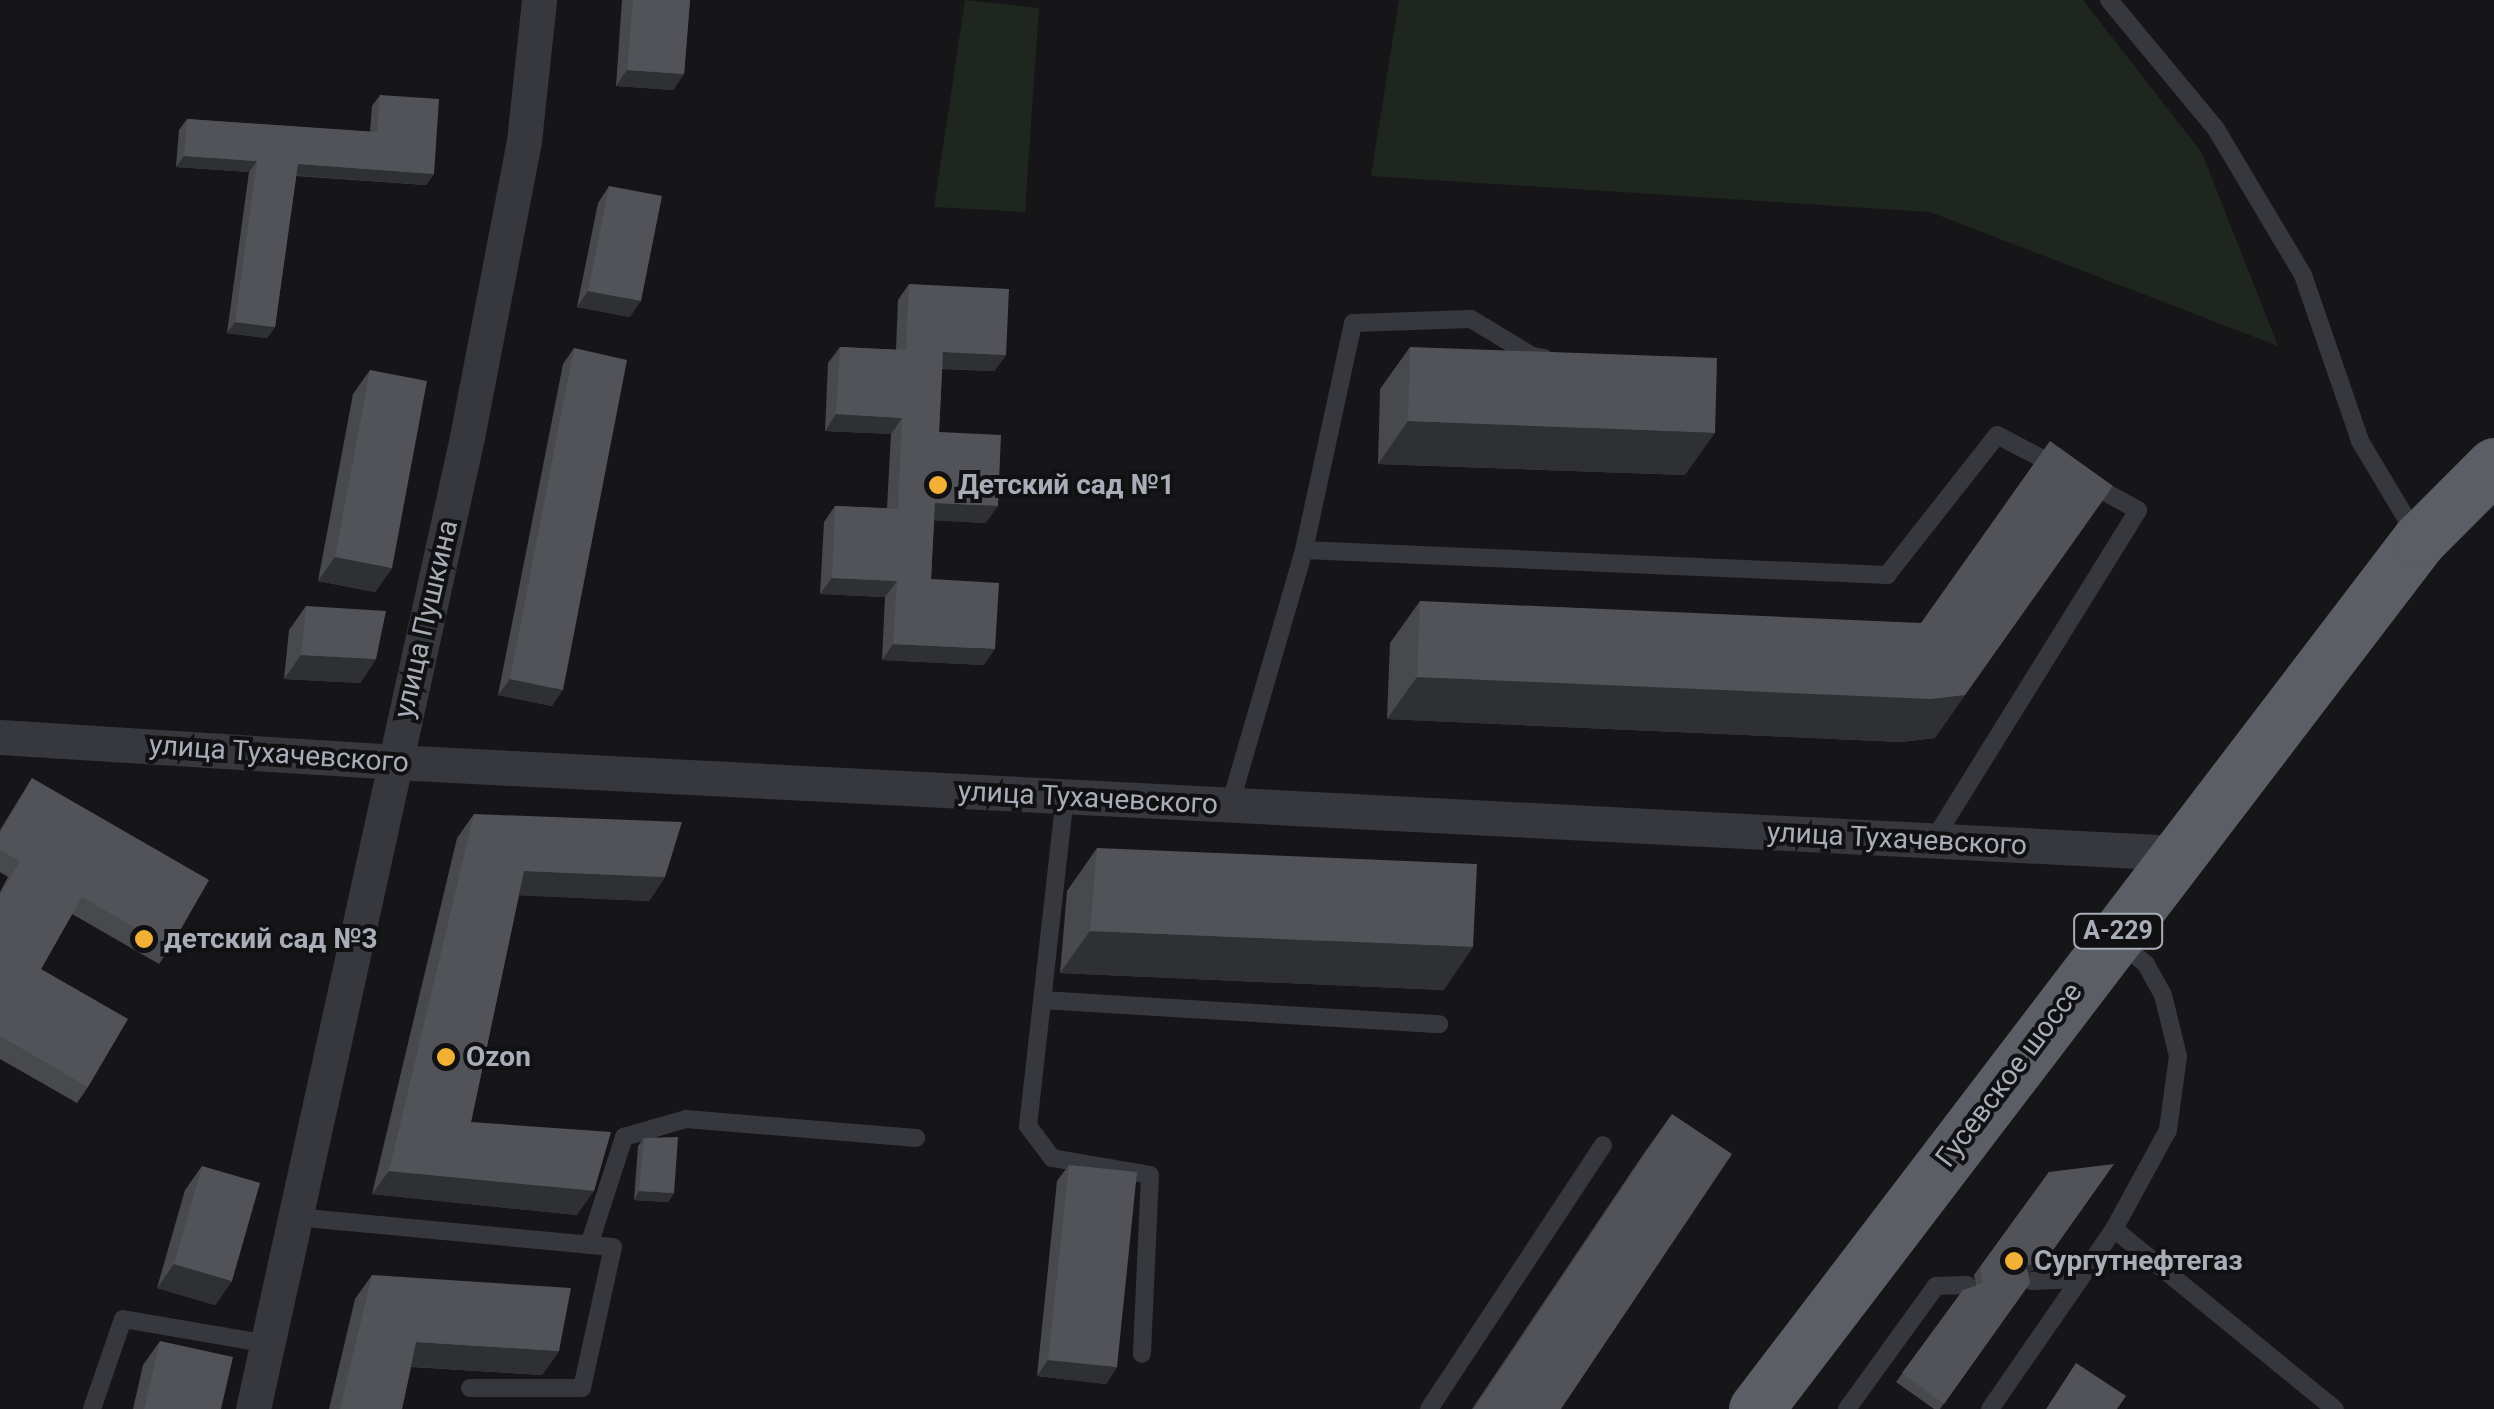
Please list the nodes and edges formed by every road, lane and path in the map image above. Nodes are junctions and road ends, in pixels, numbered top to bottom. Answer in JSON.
{"nodes":[{"id":1,"x":538,"y":0,"type":"edge"},
{"id":2,"x":2109,"y":0,"type":"edge"},
{"id":3,"x":1570,"y":361,"type":"edge"},
{"id":4,"x":2494,"y":465,"type":"edge"},
{"id":5,"x":2419,"y":540,"type":"junction"},
{"id":6,"x":1304,"y":550,"type":"junction"},
{"id":7,"x":0,"y":737,"type":"edge"},
{"id":8,"x":394,"y":762,"type":"junction"},
{"id":9,"x":1065,"y":796,"type":"junction"},
{"id":10,"x":1230,"y":805,"type":"junction"},
{"id":11,"x":1933,"y":841,"type":"junction"},
{"id":12,"x":2176,"y":853,"type":"junction"},
{"id":13,"x":2113,"y":938,"type":"junction"},
{"id":14,"x":1042,"y":1000,"type":"junction"},
{"id":15,"x":1440,"y":1024,"type":"dead end"},
{"id":16,"x":916,"y":1138,"type":"dead end"},
{"id":17,"x":1603,"y":1145,"type":"dead end"},
{"id":18,"x":295,"y":1218,"type":"junction"},
{"id":19,"x":2114,"y":1229,"type":"junction"},
{"id":20,"x":589,"y":1245,"type":"junction"},
{"id":21,"x":2080,"y":1279,"type":"junction"},
{"id":22,"x":2031,"y":1281,"type":"edge"},
{"id":23,"x":1967,"y":1285,"type":"edge"},
{"id":24,"x":267,"y":1344,"type":"junction"},
{"id":25,"x":1142,"y":1354,"type":"dead end"},
{"id":26,"x":470,"y":1388,"type":"dead end"},
{"id":27,"x":92,"y":1409,"type":"edge"},
{"id":28,"x":253,"y":1409,"type":"edge"},
{"id":29,"x":1429,"y":1409,"type":"edge"},
{"id":30,"x":1756,"y":1409,"type":"edge"},
{"id":31,"x":1847,"y":1409,"type":"edge"},
{"id":32,"x":1990,"y":1409,"type":"edge"},
{"id":33,"x":2335,"y":1409,"type":"edge"}],
"edges":[{"from":1,"to":8,"type":"street","name":"улица Пушкина"},
{"from":2,"to":5,"type":"lane"},
{"from":3,"to":6,"type":"lane"},
{"from":4,"to":5,"type":"highway","name":"Гусевское шоссе","number":"А-229"},
{"from":5,"to":12,"type":"highway","name":"Гусевское шоссе","number":"А-229"},
{"from":6,"to":10,"type":"lane"},
{"from":6,"to":11,"type":"lane"},
{"from":7,"to":8,"type":"street","name":"улица Тухачевского"},
{"from":8,"to":9,"type":"street","name":"улица Тухачевского"},
{"from":8,"to":18,"type":"street","name":"улица Пушкина"},
{"from":9,"to":10,"type":"street","name":"улица Тухачевского"},
{"from":9,"to":14,"type":"lane"},
{"from":10,"to":11,"type":"street","name":"улица Тухачевского"},
{"from":11,"to":12,"type":"street","name":"улица Тухачевского"},
{"from":12,"to":13,"type":"highway","name":"Гусевское шоссе","number":"А-229"},
{"from":13,"to":19,"type":"lane"},
{"from":13,"to":30,"type":"highway","name":"Гусевское шоссе","number":"А-229"},
{"from":14,"to":15,"type":"lane"},
{"from":14,"to":25,"type":"lane"},
{"from":16,"to":20,"type":"lane"},
{"from":17,"to":29,"type":"lane"},
{"from":18,"to":20,"type":"lane"},
{"from":18,"to":24,"type":"street","name":"улица Пушкина"},
{"from":19,"to":21,"type":"lane"},
{"from":19,"to":33,"type":"lane"},
{"from":20,"to":26,"type":"lane"},
{"from":21,"to":22,"type":"lane"},
{"from":21,"to":32,"type":"lane"},
{"from":23,"to":31,"type":"lane"},
{"from":24,"to":27,"type":"lane"},
{"from":24,"to":28,"type":"street","name":"улица Пушкина"}]}
